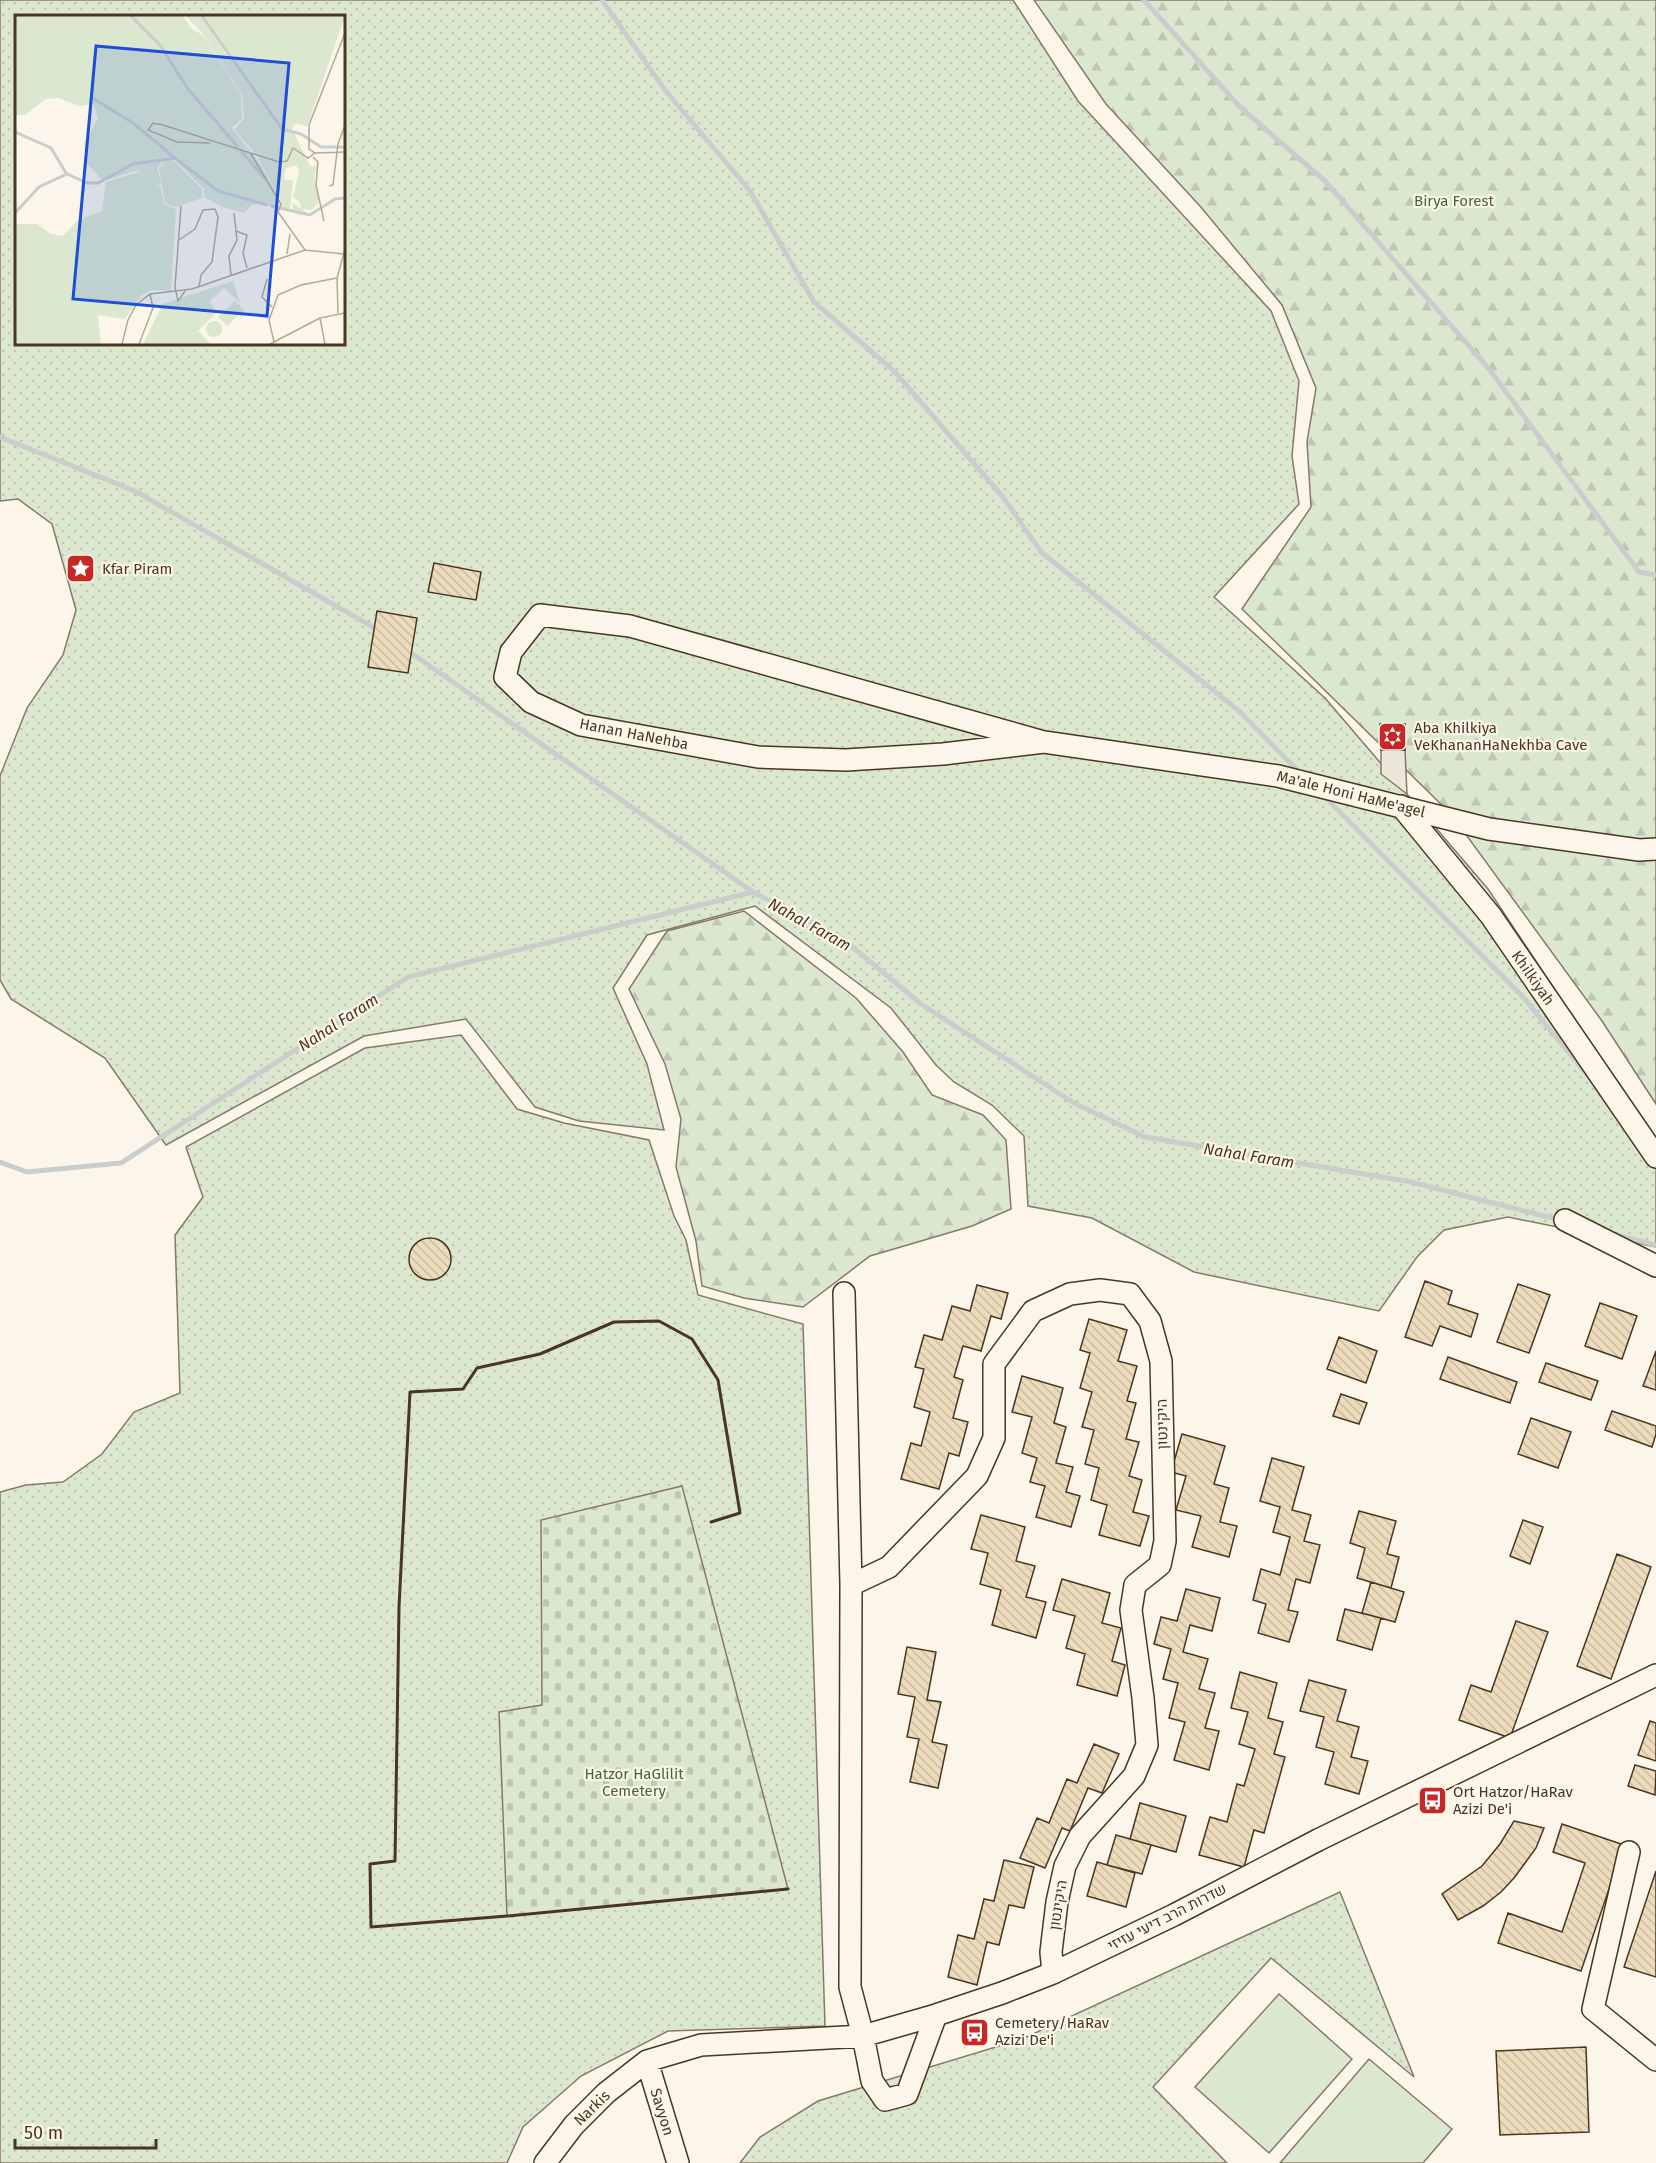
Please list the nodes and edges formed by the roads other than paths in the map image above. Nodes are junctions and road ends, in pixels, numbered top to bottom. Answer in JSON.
{"nodes":[{"id":1,"x":1044,"y":742,"type":"junction"},
{"id":2,"x":1401,"y":806,"type":"junction"},
{"id":3,"x":1656,"y":849,"type":"edge"},
{"id":4,"x":1656,"y":1156,"type":"edge"},
{"id":5,"x":1565,"y":1220,"type":"dead end"},
{"id":6,"x":1656,"y":1266,"type":"edge"},
{"id":7,"x":844,"y":1293,"type":"dead end"},
{"id":8,"x":851,"y":1585,"type":"junction"},
{"id":9,"x":1656,"y":1675,"type":"edge"},
{"id":10,"x":1629,"y":1852,"type":"dead end"},
{"id":11,"x":1053,"y":1973,"type":"junction"},
{"id":12,"x":936,"y":2015,"type":"junction"},
{"id":13,"x":863,"y":2036,"type":"junction"},
{"id":14,"x":1656,"y":2060,"type":"edge"},
{"id":15,"x":647,"y":2061,"type":"junction"},
{"id":16,"x":545,"y":2163,"type":"edge"},
{"id":17,"x":678,"y":2163,"type":"edge"}],
"edges":[{"from":1,"to":1,"type":"street","name":"Hanan HaNehba"},
{"from":1,"to":2,"type":"street","name":"Ma'ale Honi HaMe'agel"},
{"from":2,"to":3,"type":"street","name":"Ma'ale Honi HaMe'agel"},
{"from":2,"to":4,"type":"street","name":"Khilkiyah"},
{"from":5,"to":6,"type":"street"},
{"from":7,"to":8,"type":"street"},
{"from":8,"to":11,"type":"street","name":"היקינטון"},
{"from":8,"to":13,"type":"street"},
{"from":9,"to":11,"type":"street","name":"שדרות הרב דיעי עזיזי"},
{"from":10,"to":14,"type":"street"},
{"from":11,"to":12,"type":"street","name":"שדרות הרב דיעי עזיזי"},
{"from":12,"to":13,"type":"street","name":"שדרות הרב דיעי עזיזי"},
{"from":12,"to":13,"type":"street"},
{"from":13,"to":15,"type":"street","name":"שדרות הרב דיעי עזיזי"},
{"from":15,"to":16,"type":"street","name":"Narkis"},
{"from":15,"to":17,"type":"street","name":"Savyon"}]}
